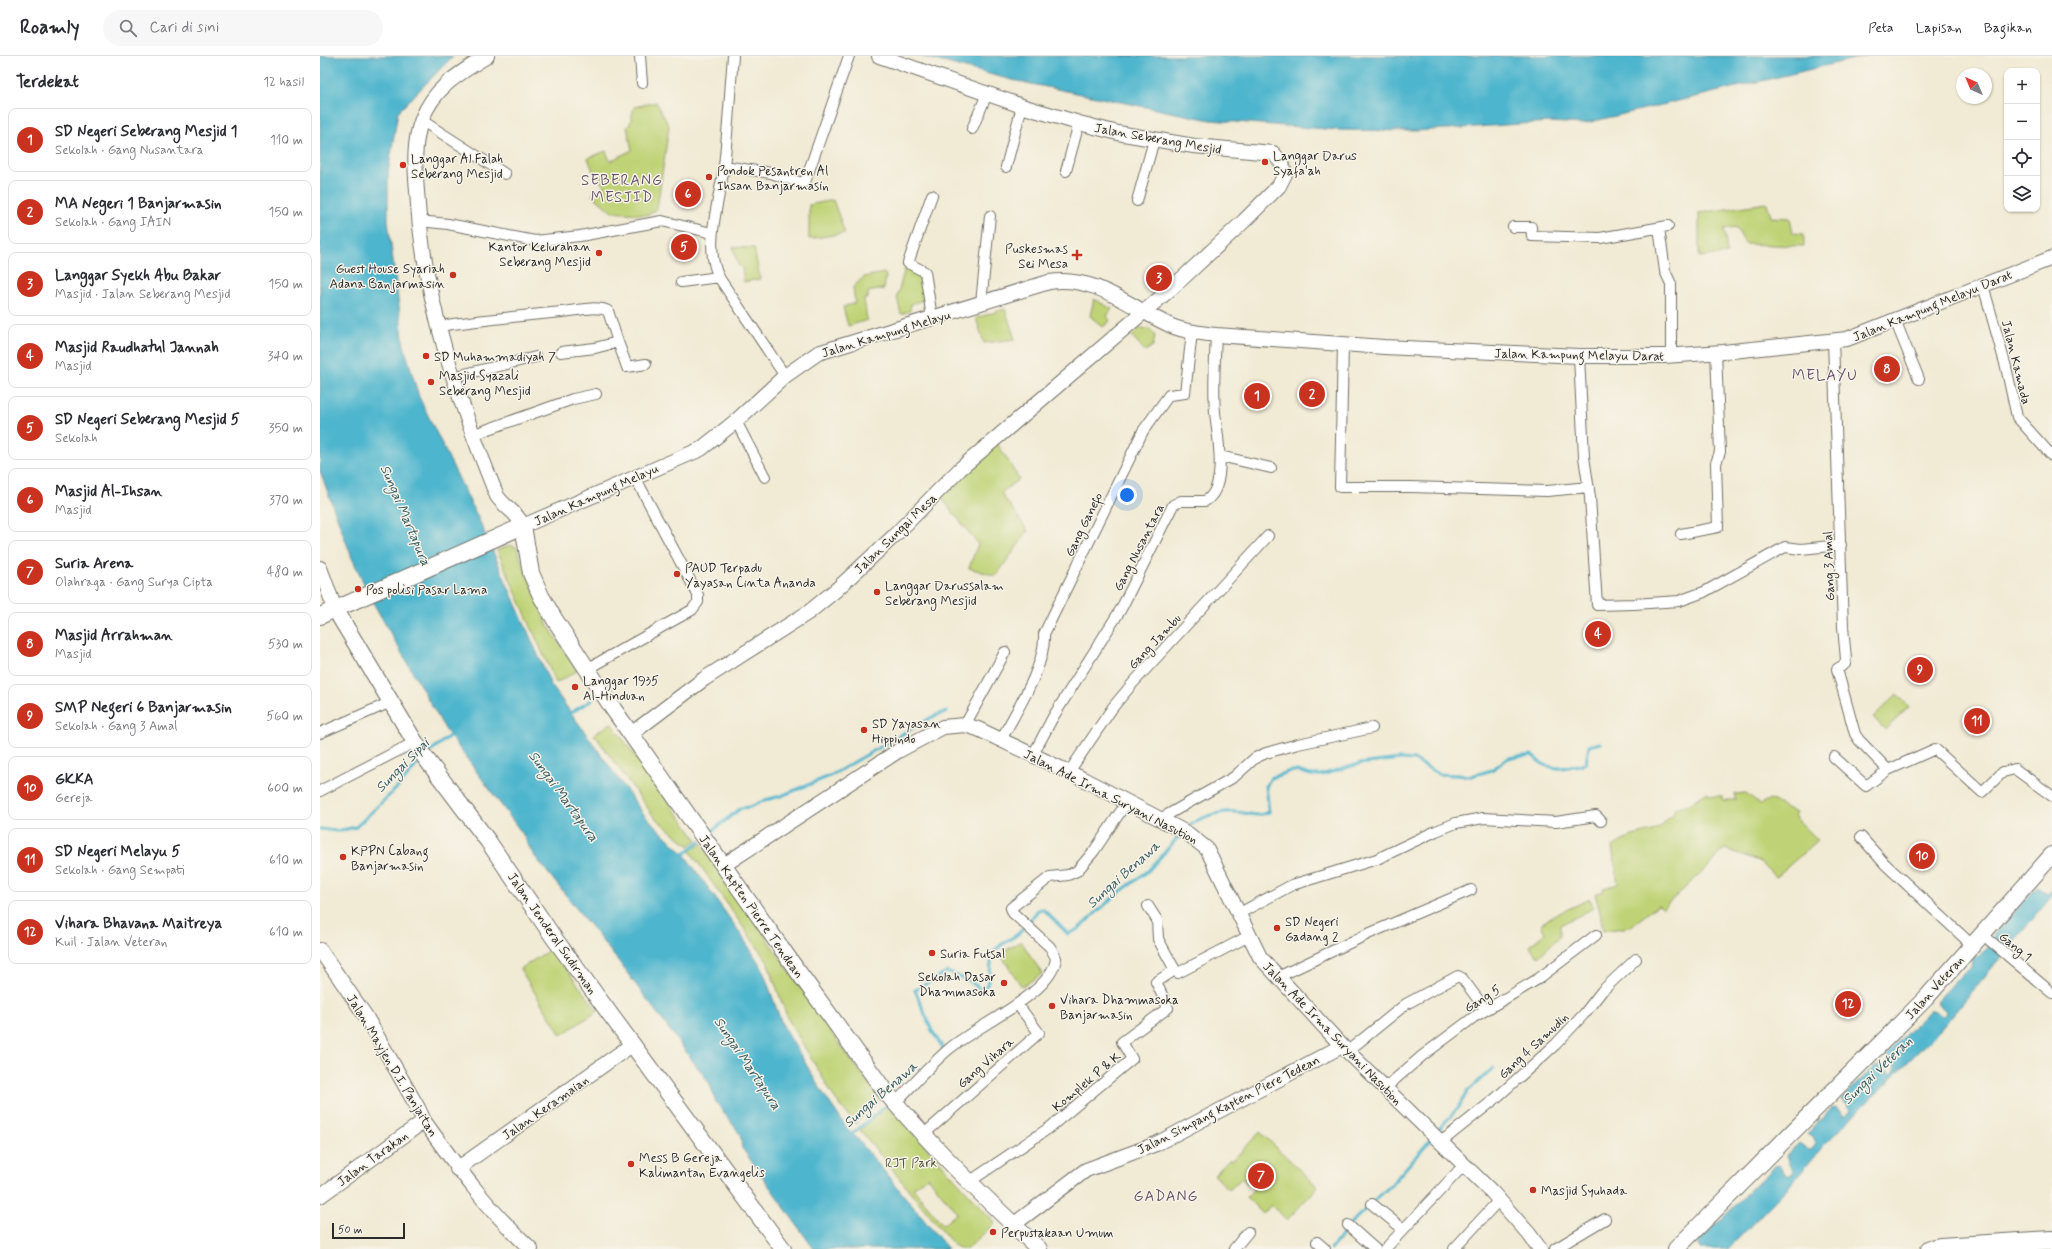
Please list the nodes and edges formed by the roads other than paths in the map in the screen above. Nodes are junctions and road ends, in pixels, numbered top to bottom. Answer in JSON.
{"nodes":[{"id":1,"x":488,"y":56,"type":"edge"},
{"id":2,"x":640,"y":56,"type":"edge"},
{"id":3,"x":733,"y":56,"type":"edge"},
{"id":4,"x":849,"y":56,"type":"edge"},
{"id":5,"x":879,"y":56,"type":"edge"},
{"id":6,"x":642,"y":83,"type":"dead end"},
{"id":7,"x":987,"y":94,"type":"junction"},
{"id":8,"x":1022,"y":106,"type":"junction"},
{"id":9,"x":421,"y":120,"type":"junction"},
{"id":10,"x":1079,"y":124,"type":"junction"},
{"id":11,"x":972,"y":129,"type":"dead end"},
{"id":12,"x":1154,"y":140,"type":"junction"},
{"id":13,"x":724,"y":166,"type":"junction"},
{"id":14,"x":1006,"y":167,"type":"dead end"},
{"id":15,"x":1066,"y":171,"type":"dead end"},
{"id":16,"x":505,"y":174,"type":"dead end"},
{"id":17,"x":932,"y":195,"type":"dead end"},
{"id":18,"x":1137,"y":201,"type":"dead end"},
{"id":19,"x":990,"y":216,"type":"dead end"},
{"id":20,"x":419,"y":221,"type":"junction"},
{"id":21,"x":1513,"y":227,"type":"dead end"},
{"id":22,"x":712,"y":233,"type":"junction"},
{"id":23,"x":2052,"y":258,"type":"edge"},
{"id":24,"x":719,"y":277,"type":"junction"},
{"id":25,"x":681,"y":282,"type":"dead end"},
{"id":26,"x":1983,"y":285,"type":"junction"},
{"id":27,"x":981,"y":303,"type":"junction"},
{"id":28,"x":1143,"y":311,"type":"junction"},
{"id":29,"x":932,"y":318,"type":"junction"},
{"id":30,"x":1895,"y":320,"type":"junction"},
{"id":31,"x":439,"y":326,"type":"junction"},
{"id":32,"x":1192,"y":332,"type":"junction"},
{"id":33,"x":1216,"y":335,"type":"junction"},
{"id":34,"x":1833,"y":340,"type":"junction"},
{"id":35,"x":618,"y":342,"type":"junction"},
{"id":36,"x":1343,"y":345,"type":"junction"},
{"id":37,"x":561,"y":352,"type":"dead end"},
{"id":38,"x":1716,"y":352,"type":"junction"},
{"id":39,"x":1578,"y":356,"type":"junction"},
{"id":40,"x":1671,"y":356,"type":"junction"},
{"id":41,"x":536,"y":357,"type":"dead end"},
{"id":42,"x":646,"y":364,"type":"dead end"},
{"id":43,"x":785,"y":376,"type":"junction"},
{"id":44,"x":452,"y":377,"type":"junction"},
{"id":45,"x":1919,"y":379,"type":"dead end"},
{"id":46,"x":596,"y":394,"type":"dead end"},
{"id":47,"x":736,"y":421,"type":"junction"},
{"id":48,"x":472,"y":435,"type":"junction"},
{"id":49,"x":1220,"y":456,"type":"junction"},
{"id":50,"x":2052,"y":456,"type":"edge"},
{"id":51,"x":1271,"y":468,"type":"dead end"},
{"id":52,"x":635,"y":477,"type":"junction"},
{"id":53,"x":765,"y":477,"type":"dead end"},
{"id":54,"x":1589,"y":487,"type":"junction"},
{"id":55,"x":523,"y":526,"type":"junction"},
{"id":56,"x":1680,"y":534,"type":"dead end"},
{"id":57,"x":1268,"y":536,"type":"dead end"},
{"id":58,"x":1841,"y":545,"type":"junction"},
{"id":59,"x":320,"y":568,"type":"edge"},
{"id":60,"x":335,"y":610,"type":"junction"},
{"id":61,"x":320,"y":616,"type":"edge"},
{"id":62,"x":1005,"y":652,"type":"dead end"},
{"id":63,"x":587,"y":669,"type":"junction"},
{"id":64,"x":391,"y":702,"type":"junction"},
{"id":65,"x":966,"y":725,"type":"junction"},
{"id":66,"x":1372,"y":728,"type":"dead end"},
{"id":67,"x":320,"y":733,"type":"edge"},
{"id":68,"x":631,"y":734,"type":"junction"},
{"id":69,"x":1001,"y":740,"type":"junction"},
{"id":70,"x":418,"y":747,"type":"junction"},
{"id":71,"x":1032,"y":755,"type":"junction"},
{"id":72,"x":1834,"y":757,"type":"dead end"},
{"id":73,"x":1888,"y":770,"type":"junction"},
{"id":74,"x":1069,"y":772,"type":"junction"},
{"id":75,"x":320,"y":791,"type":"edge"},
{"id":76,"x":2052,"y":796,"type":"edge"},
{"id":77,"x":1127,"y":802,"type":"junction"},
{"id":78,"x":1160,"y":819,"type":"junction"},
{"id":79,"x":1601,"y":821,"type":"dead end"},
{"id":80,"x":1861,"y":837,"type":"dead end"},
{"id":81,"x":2052,"y":855,"type":"edge"},
{"id":82,"x":724,"y":865,"type":"junction"},
{"id":83,"x":1471,"y":890,"type":"dead end"},
{"id":84,"x":1148,"y":906,"type":"dead end"},
{"id":85,"x":1238,"y":914,"type":"junction"},
{"id":86,"x":1596,"y":935,"type":"dead end"},
{"id":87,"x":1249,"y":936,"type":"junction"},
{"id":88,"x":1981,"y":940,"type":"junction"},
{"id":89,"x":320,"y":950,"type":"edge"},
{"id":90,"x":1636,"y":960,"type":"dead end"},
{"id":91,"x":1175,"y":970,"type":"junction"},
{"id":92,"x":1278,"y":977,"type":"junction"},
{"id":93,"x":2052,"y":993,"type":"edge"},
{"id":94,"x":1018,"y":1006,"type":"junction"},
{"id":95,"x":1486,"y":1010,"type":"junction"},
{"id":96,"x":633,"y":1044,"type":"junction"},
{"id":97,"x":1345,"y":1048,"type":"junction"},
{"id":98,"x":1386,"y":1088,"type":"junction"},
{"id":99,"x":893,"y":1100,"type":"junction"},
{"id":100,"x":424,"y":1121,"type":"junction"},
{"id":101,"x":923,"y":1135,"type":"junction"},
{"id":102,"x":1441,"y":1142,"type":"junction"},
{"id":103,"x":1464,"y":1165,"type":"junction"},
{"id":104,"x":457,"y":1169,"type":"junction"},
{"id":105,"x":969,"y":1182,"type":"junction"},
{"id":106,"x":320,"y":1196,"type":"edge"},
{"id":107,"x":1499,"y":1200,"type":"junction"},
{"id":108,"x":1372,"y":1204,"type":"dead end"},
{"id":109,"x":1606,"y":1219,"type":"dead end"},
{"id":110,"x":1348,"y":1225,"type":"dead end"},
{"id":111,"x":1013,"y":1226,"type":"junction"},
{"id":112,"x":1403,"y":1229,"type":"junction"},
{"id":113,"x":1248,"y":1232,"type":"dead end"},
{"id":114,"x":2052,"y":1240,"type":"edge"},
{"id":115,"x":531,"y":1249,"type":"edge"},
{"id":116,"x":783,"y":1249,"type":"edge"},
{"id":117,"x":1039,"y":1249,"type":"edge"},
{"id":118,"x":1234,"y":1249,"type":"edge"},
{"id":119,"x":1374,"y":1249,"type":"edge"},
{"id":120,"x":1385,"y":1249,"type":"edge"},
{"id":121,"x":1454,"y":1249,"type":"edge"},
{"id":122,"x":1540,"y":1249,"type":"edge"},
{"id":123,"x":1555,"y":1249,"type":"edge"},
{"id":124,"x":1676,"y":1249,"type":"edge"},
{"id":125,"x":1930,"y":1249,"type":"edge"}],
"edges":[{"from":1,"to":9,"type":"main road"},
{"from":2,"to":6,"type":"street"},
{"from":3,"to":13,"type":"street"},
{"from":4,"to":13,"type":"street"},
{"from":5,"to":7,"type":"main road","name":"Jalan Seberang Mesjid"},
{"from":7,"to":8,"type":"main road","name":"Jalan Seberang Mesjid"},
{"from":7,"to":11,"type":"street"},
{"from":8,"to":10,"type":"main road","name":"Jalan Seberang Mesjid"},
{"from":8,"to":14,"type":"street"},
{"from":9,"to":16,"type":"street"},
{"from":9,"to":20,"type":"main road"},
{"from":10,"to":12,"type":"main road","name":"Jalan Seberang Mesjid"},
{"from":10,"to":15,"type":"street"},
{"from":12,"to":18,"type":"street"},
{"from":12,"to":28,"type":"main road","name":"Jalan Seberang Mesjid"},
{"from":13,"to":22,"type":"street"},
{"from":17,"to":29,"type":"street"},
{"from":19,"to":27,"type":"street"},
{"from":20,"to":22,"type":"street"},
{"from":20,"to":31,"type":"main road"},
{"from":21,"to":40,"type":"street"},
{"from":22,"to":24,"type":"street"},
{"from":23,"to":26,"type":"main road","name":"Jalan Kampung Melayu Darat"},
{"from":24,"to":25,"type":"street"},
{"from":24,"to":43,"type":"street"},
{"from":26,"to":30,"type":"main road","name":"Jalan Kampung Melayu Darat"},
{"from":26,"to":50,"type":"street","name":"Jalan Kamada"},
{"from":27,"to":28,"type":"main road","name":"Jalan Kampung Melayu"},
{"from":27,"to":29,"type":"main road","name":"Jalan Kampung Melayu"},
{"from":28,"to":32,"type":"main road","name":"Jalan Kampung Melayu Darat"},
{"from":28,"to":68,"type":"main road","name":"Jalan Sungai Mesa"},
{"from":29,"to":43,"type":"main road","name":"Jalan Kampung Melayu"},
{"from":30,"to":34,"type":"main road","name":"Jalan Kampung Melayu Darat"},
{"from":30,"to":45,"type":"street"},
{"from":31,"to":35,"type":"street"},
{"from":31,"to":44,"type":"main road"},
{"from":32,"to":33,"type":"main road","name":"Jalan Kampung Melayu Darat"},
{"from":32,"to":69,"type":"street","name":"Gang Ganefo"},
{"from":33,"to":36,"type":"main road","name":"Jalan Kampung Melayu Darat"},
{"from":33,"to":49,"type":"street","name":"Gang Nusantara"},
{"from":34,"to":38,"type":"main road","name":"Jalan Kampung Melayu Darat"},
{"from":34,"to":58,"type":"street","name":"Gang 3 Amal"},
{"from":35,"to":37,"type":"street"},
{"from":35,"to":42,"type":"street"},
{"from":36,"to":39,"type":"main road","name":"Jalan Kampung Melayu Darat"},
{"from":36,"to":54,"type":"street"},
{"from":38,"to":40,"type":"main road","name":"Jalan Kampung Melayu Darat"},
{"from":38,"to":56,"type":"street"},
{"from":39,"to":40,"type":"main road","name":"Jalan Kampung Melayu Darat"},
{"from":39,"to":54,"type":"street"},
{"from":41,"to":44,"type":"street"},
{"from":43,"to":47,"type":"main road","name":"Jalan Kampung Melayu"},
{"from":44,"to":48,"type":"main road"},
{"from":46,"to":48,"type":"street"},
{"from":47,"to":52,"type":"main road","name":"Jalan Kampung Melayu"},
{"from":47,"to":53,"type":"street"},
{"from":48,"to":55,"type":"main road"},
{"from":49,"to":51,"type":"street"},
{"from":49,"to":71,"type":"street","name":"Gang Nusantara"},
{"from":52,"to":55,"type":"main road","name":"Jalan Kampung Melayu"},
{"from":52,"to":63,"type":"street"},
{"from":54,"to":58,"type":"street"},
{"from":55,"to":60,"type":"main road"},
{"from":55,"to":63,"type":"main road","name":"Jalan Kapten Pierre Tendean"},
{"from":57,"to":74,"type":"street","name":"Gang Jambu"},
{"from":58,"to":73,"type":"street","name":"Gang 3 Amal"},
{"from":59,"to":60,"type":"main road"},
{"from":60,"to":61,"type":"main road"},
{"from":60,"to":64,"type":"main road","name":"Jalan Jenderal Sudirman"},
{"from":62,"to":65,"type":"street"},
{"from":63,"to":68,"type":"main road","name":"Jalan Kapten Pierre Tendean"},
{"from":64,"to":67,"type":"street"},
{"from":64,"to":70,"type":"main road","name":"Jalan Jenderal Sudirman"},
{"from":65,"to":69,"type":"main road","name":"Jalan Ade Irma Suryani Nasution"},
{"from":65,"to":82,"type":"main road","name":"Jalan Ade Irma Suryani Nasution"},
{"from":66,"to":78,"type":"street"},
{"from":68,"to":82,"type":"main road","name":"Jalan Kapten Pierre Tendean"},
{"from":69,"to":71,"type":"main road","name":"Jalan Ade Irma Suryani Nasution"},
{"from":70,"to":75,"type":"street"},
{"from":70,"to":96,"type":"main road","name":"Jalan Jenderal Sudirman"},
{"from":71,"to":74,"type":"main road","name":"Jalan Ade Irma Suryani Nasution"},
{"from":72,"to":73,"type":"street"},
{"from":73,"to":76,"type":"street"},
{"from":74,"to":77,"type":"main road","name":"Jalan Ade Irma Suryani Nasution"},
{"from":77,"to":78,"type":"main road","name":"Jalan Ade Irma Suryani Nasution"},
{"from":77,"to":94,"type":"street"},
{"from":78,"to":85,"type":"main road","name":"Jalan Ade Irma Suryani Nasution"},
{"from":79,"to":85,"type":"street"},
{"from":80,"to":88,"type":"street","name":"Gang 1"},
{"from":81,"to":88,"type":"main road","name":"Jalan Veteran"},
{"from":82,"to":99,"type":"main road","name":"Jalan Kapten Pierre Tendean"},
{"from":83,"to":92,"type":"street"},
{"from":84,"to":91,"type":"street"},
{"from":85,"to":87,"type":"main road","name":"Jalan Ade Irma Suryani Nasution"},
{"from":86,"to":95,"type":"street","name":"Gang 5"},
{"from":87,"to":91,"type":"street"},
{"from":87,"to":92,"type":"main road","name":"Jalan Ade Irma Suryani Nasution"},
{"from":88,"to":93,"type":"street","name":"Gang 1"},
{"from":88,"to":124,"type":"main road","name":"Jalan Veteran"},
{"from":89,"to":100,"type":"main road","name":"Jalan Mayjen D.I. Panjaitan"},
{"from":90,"to":102,"type":"street","name":"Gang 4 Samudin"},
{"from":91,"to":105,"type":"street","name":"Komplek P & K"},
{"from":92,"to":97,"type":"main road","name":"Jalan Ade Irma Suryani Nasution"},
{"from":94,"to":99,"type":"street"},
{"from":94,"to":101,"type":"street","name":"Gang Vihara"},
{"from":95,"to":97,"type":"street"},
{"from":95,"to":98,"type":"street","name":"Gang 5"},
{"from":96,"to":104,"type":"main road","name":"Jalan Keramaian"},
{"from":96,"to":116,"type":"main road","name":"Jalan Jenderal Sudirman"},
{"from":97,"to":98,"type":"main road","name":"Jalan Ade Irma Suryani Nasution"},
{"from":97,"to":111,"type":"main road","name":"Jalan Simpang Kapten Piere Tedean"},
{"from":98,"to":102,"type":"main road","name":"Jalan Ade Irma Suryani Nasution"},
{"from":99,"to":101,"type":"main road","name":"Jalan Kapten Pierre Tendean"},
{"from":100,"to":104,"type":"main road","name":"Jalan Mayjen D.I. Panjaitan"},
{"from":100,"to":106,"type":"main road","name":"Jalan Tarakan"},
{"from":101,"to":105,"type":"main road","name":"Jalan Kapten Pierre Tendean"},
{"from":102,"to":103,"type":"main road","name":"Jalan Ade Irma Suryani Nasution"},
{"from":103,"to":107,"type":"main road","name":"Jalan Ade Irma Suryani Nasution"},
{"from":103,"to":112,"type":"street"},
{"from":104,"to":115,"type":"main road","name":"Jalan Mayjen D.I. Panjaitan"},
{"from":105,"to":111,"type":"main road","name":"Jalan Kapten Pierre Tendean"},
{"from":107,"to":121,"type":"street"},
{"from":107,"to":122,"type":"main road","name":"Jalan Ade Irma Suryani Nasution"},
{"from":108,"to":112,"type":"street"},
{"from":109,"to":123,"type":"street"},
{"from":110,"to":119,"type":"street"},
{"from":111,"to":117,"type":"main road","name":"Jalan Kapten Pierre Tendean"},
{"from":112,"to":120,"type":"street"},
{"from":113,"to":118,"type":"street"},
{"from":114,"to":125,"type":"highway"}]}
